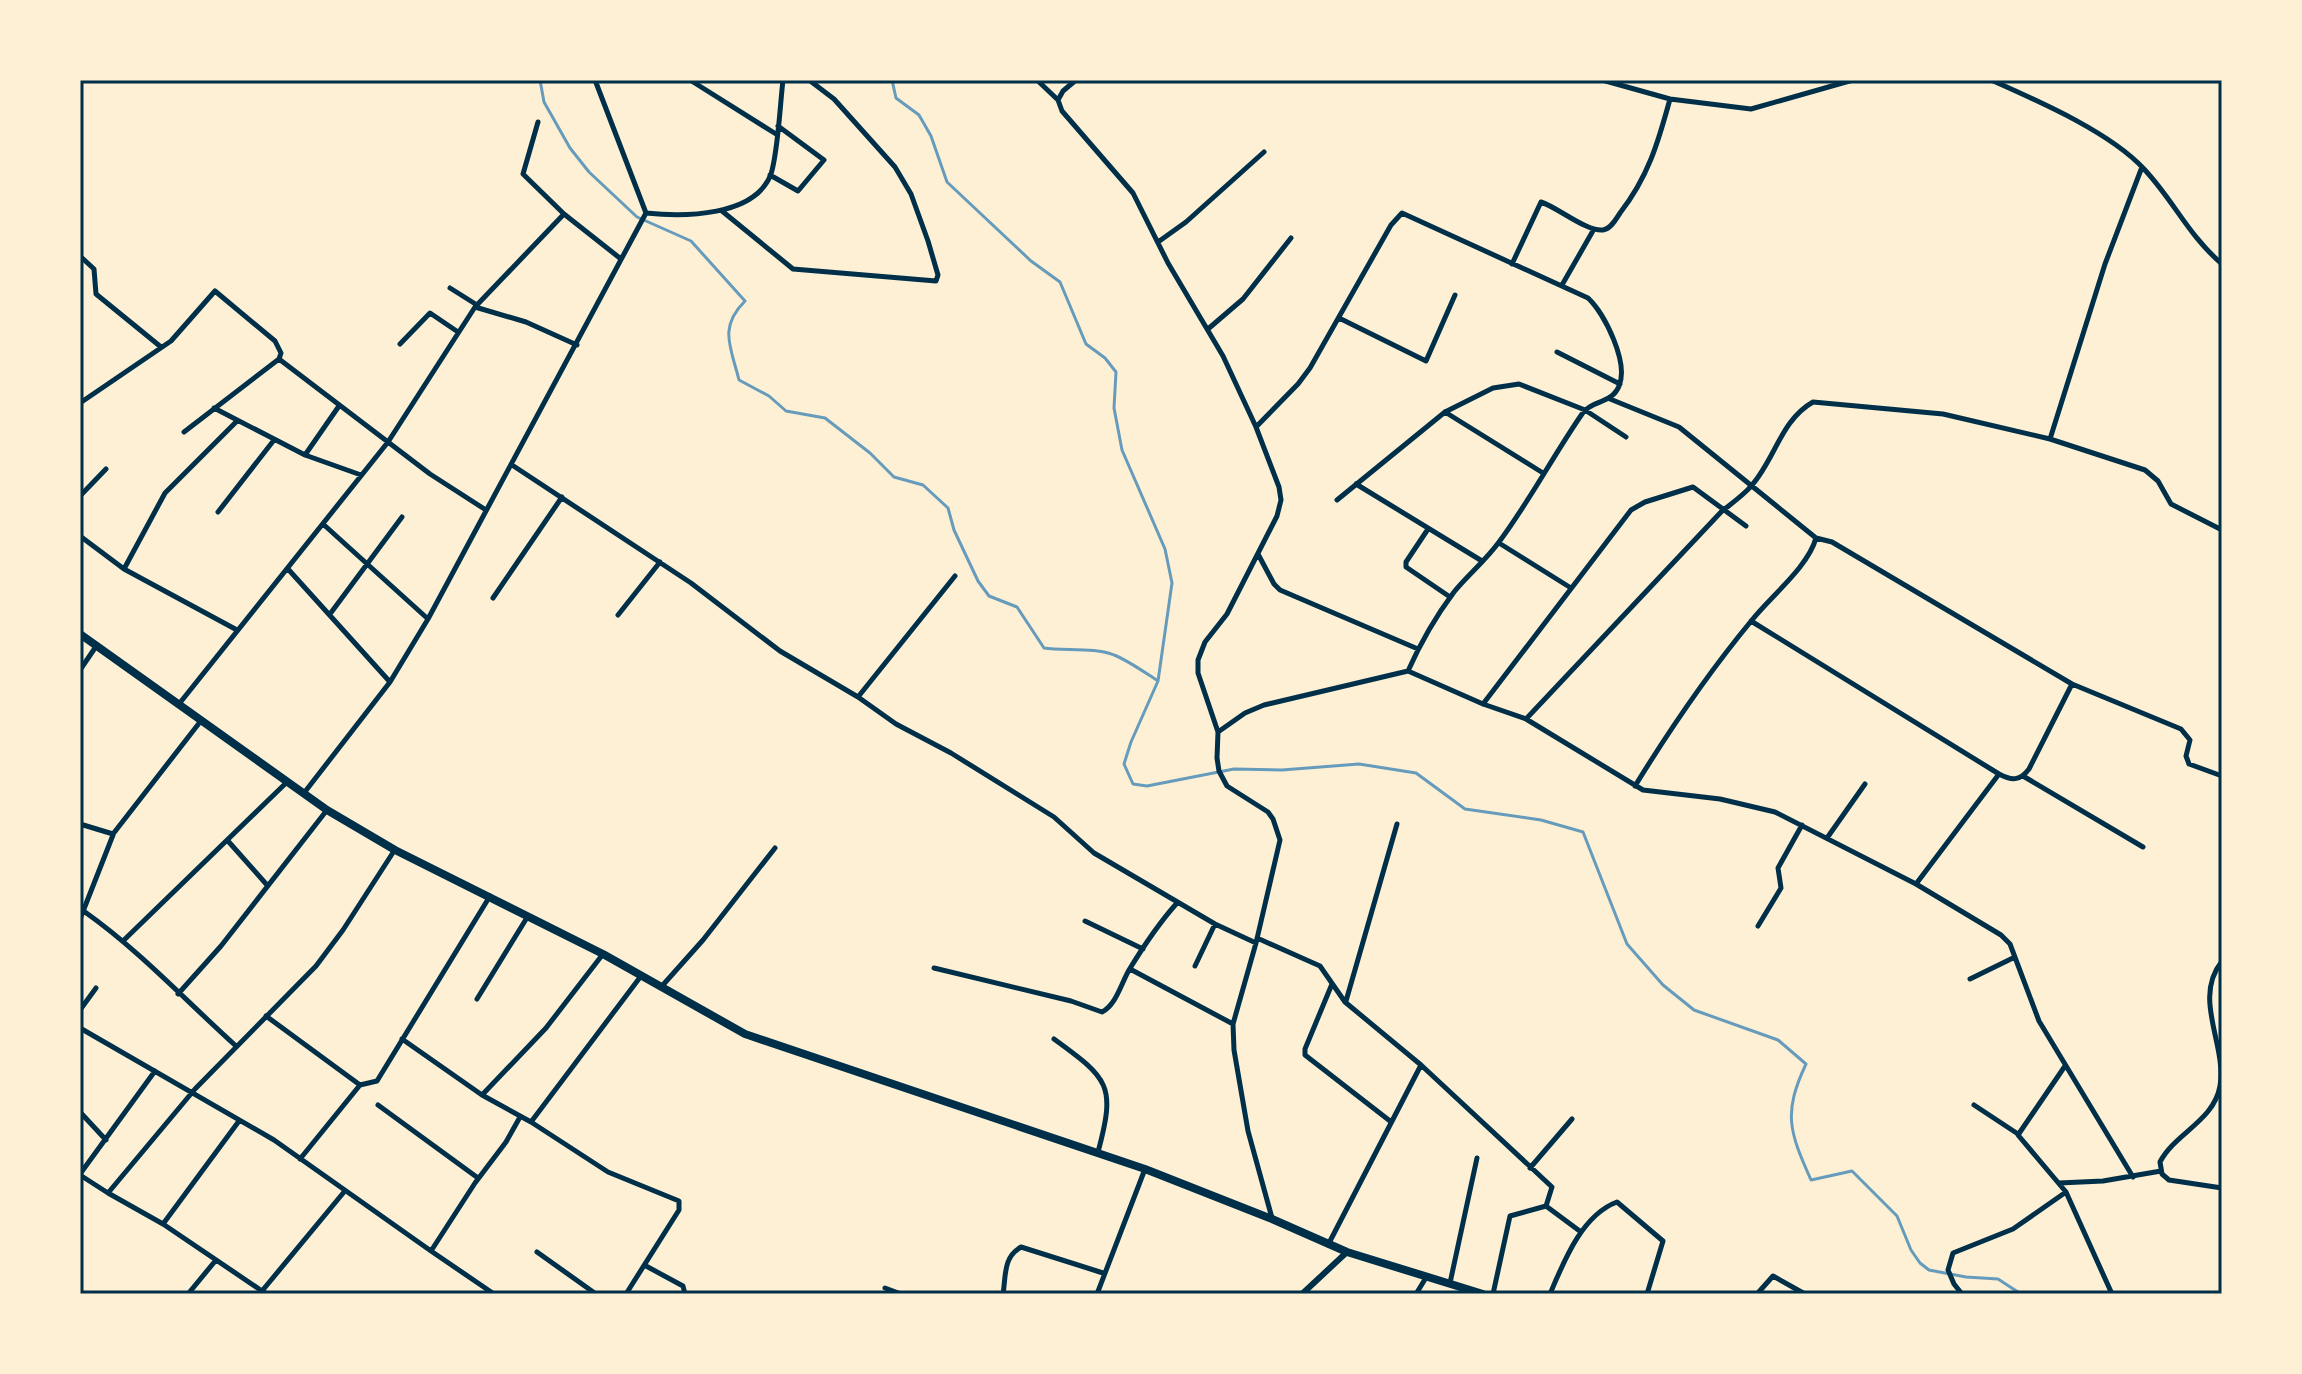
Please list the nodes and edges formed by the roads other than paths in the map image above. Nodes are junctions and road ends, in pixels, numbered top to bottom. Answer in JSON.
{"nodes":[{"id":1,"x":595,"y":80,"type":"edge"},
{"id":2,"x":690,"y":80,"type":"edge"},
{"id":3,"x":783,"y":80,"type":"edge"},
{"id":4,"x":809,"y":80,"type":"edge"},
{"id":5,"x":1037,"y":80,"type":"edge"},
{"id":6,"x":1076,"y":80,"type":"edge"},
{"id":7,"x":1602,"y":80,"type":"edge"},
{"id":8,"x":1853,"y":80,"type":"edge"},
{"id":9,"x":1991,"y":80,"type":"edge"},
{"id":10,"x":1670,"y":99,"type":"junction"},
{"id":11,"x":1058,"y":100,"type":"junction"},
{"id":12,"x":538,"y":122,"type":"dead end"},
{"id":13,"x":778,"y":126,"type":"junction"},
{"id":14,"x":776,"y":134,"type":"junction"},
{"id":15,"x":1264,"y":152,"type":"dead end"},
{"id":16,"x":2142,"y":167,"type":"junction"},
{"id":17,"x":770,"y":175,"type":"junction"},
{"id":18,"x":722,"y":211,"type":"junction"},
{"id":19,"x":564,"y":214,"type":"junction"},
{"id":20,"x":645,"y":215,"type":"junction"},
{"id":21,"x":1594,"y":229,"type":"junction"},
{"id":22,"x":1291,"y":238,"type":"dead end"},
{"id":23,"x":1158,"y":242,"type":"junction"},
{"id":24,"x":80,"y":256,"type":"edge"},
{"id":25,"x":621,"y":259,"type":"junction"},
{"id":26,"x":1512,"y":264,"type":"junction"},
{"id":27,"x":2222,"y":264,"type":"edge"},
{"id":28,"x":1562,"y":285,"type":"junction"},
{"id":29,"x":450,"y":288,"type":"dead end"},
{"id":30,"x":1455,"y":295,"type":"dead end"},
{"id":31,"x":476,"y":306,"type":"junction"},
{"id":32,"x":1339,"y":318,"type":"junction"},
{"id":33,"x":1208,"y":329,"type":"junction"},
{"id":34,"x":458,"y":332,"type":"junction"},
{"id":35,"x":400,"y":344,"type":"dead end"},
{"id":36,"x":577,"y":345,"type":"junction"},
{"id":37,"x":161,"y":347,"type":"junction"},
{"id":38,"x":1557,"y":352,"type":"dead end"},
{"id":39,"x":279,"y":359,"type":"junction"},
{"id":40,"x":1620,"y":384,"type":"junction"},
{"id":41,"x":1610,"y":399,"type":"junction"},
{"id":42,"x":80,"y":403,"type":"edge"},
{"id":43,"x":339,"y":406,"type":"junction"},
{"id":44,"x":214,"y":408,"type":"junction"},
{"id":45,"x":1585,"y":410,"type":"junction"},
{"id":46,"x":1445,"y":412,"type":"junction"},
{"id":47,"x":237,"y":421,"type":"junction"},
{"id":48,"x":1256,"y":427,"type":"junction"},
{"id":49,"x":184,"y":432,"type":"dead end"},
{"id":50,"x":1626,"y":437,"type":"dead end"},
{"id":51,"x":2050,"y":439,"type":"junction"},
{"id":52,"x":274,"y":440,"type":"junction"},
{"id":53,"x":388,"y":442,"type":"junction"},
{"id":54,"x":305,"y":455,"type":"junction"},
{"id":55,"x":512,"y":465,"type":"junction"},
{"id":56,"x":106,"y":469,"type":"dead end"},
{"id":57,"x":1543,"y":473,"type":"junction"},
{"id":58,"x":361,"y":475,"type":"junction"},
{"id":59,"x":1356,"y":484,"type":"junction"},
{"id":60,"x":1752,"y":485,"type":"junction"},
{"id":61,"x":80,"y":496,"type":"edge"},
{"id":62,"x":562,"y":497,"type":"junction"},
{"id":63,"x":1337,"y":500,"type":"dead end"},
{"id":64,"x":486,"y":510,"type":"junction"},
{"id":65,"x":1722,"y":511,"type":"junction"},
{"id":66,"x":218,"y":512,"type":"dead end"},
{"id":67,"x":402,"y":517,"type":"dead end"},
{"id":68,"x":323,"y":524,"type":"junction"},
{"id":69,"x":1746,"y":526,"type":"dead end"},
{"id":70,"x":1428,"y":529,"type":"junction"},
{"id":71,"x":2222,"y":530,"type":"edge"},
{"id":72,"x":80,"y":536,"type":"edge"},
{"id":73,"x":1816,"y":538,"type":"junction"},
{"id":74,"x":1499,"y":543,"type":"junction"},
{"id":75,"x":1258,"y":554,"type":"junction"},
{"id":76,"x":1482,"y":561,"type":"junction"},
{"id":77,"x":660,"y":562,"type":"junction"},
{"id":78,"x":367,"y":565,"type":"junction"},
{"id":79,"x":124,"y":569,"type":"junction"},
{"id":80,"x":288,"y":569,"type":"junction"},
{"id":81,"x":955,"y":576,"type":"dead end"},
{"id":82,"x":1571,"y":588,"type":"junction"},
{"id":83,"x":1450,"y":597,"type":"junction"},
{"id":84,"x":493,"y":598,"type":"dead end"},
{"id":85,"x":330,"y":614,"type":"junction"},
{"id":86,"x":618,"y":615,"type":"dead end"},
{"id":87,"x":428,"y":619,"type":"junction"},
{"id":88,"x":1751,"y":621,"type":"junction"},
{"id":89,"x":237,"y":630,"type":"junction"},
{"id":90,"x":80,"y":634,"type":"edge"},
{"id":91,"x":97,"y":645,"type":"junction"},
{"id":92,"x":1418,"y":649,"type":"junction"},
{"id":93,"x":80,"y":670,"type":"edge"},
{"id":94,"x":1408,"y":671,"type":"junction"},
{"id":95,"x":390,"y":682,"type":"junction"},
{"id":96,"x":2072,"y":684,"type":"junction"},
{"id":97,"x":858,"y":697,"type":"junction"},
{"id":98,"x":178,"y":704,"type":"junction"},
{"id":99,"x":1483,"y":704,"type":"junction"},
{"id":100,"x":1526,"y":719,"type":"junction"},
{"id":101,"x":200,"y":722,"type":"junction"},
{"id":102,"x":1218,"y":732,"type":"junction"},
{"id":103,"x":1999,"y":774,"type":"junction"},
{"id":104,"x":2023,"y":776,"type":"junction"},
{"id":105,"x":2222,"y":776,"type":"edge"},
{"id":106,"x":286,"y":783,"type":"junction"},
{"id":107,"x":1865,"y":784,"type":"dead end"},
{"id":108,"x":1635,"y":786,"type":"junction"},
{"id":109,"x":304,"y":794,"type":"junction"},
{"id":110,"x":327,"y":810,"type":"junction"},
{"id":111,"x":80,"y":824,"type":"edge"},
{"id":112,"x":1397,"y":824,"type":"dead end"},
{"id":113,"x":1802,"y":825,"type":"junction"},
{"id":114,"x":113,"y":834,"type":"junction"},
{"id":115,"x":1827,"y":838,"type":"junction"},
{"id":116,"x":228,"y":841,"type":"junction"},
{"id":117,"x":2143,"y":847,"type":"dead end"},
{"id":118,"x":775,"y":848,"type":"dead end"},
{"id":119,"x":395,"y":850,"type":"junction"},
{"id":120,"x":1916,"y":884,"type":"junction"},
{"id":121,"x":267,"y":885,"type":"junction"},
{"id":122,"x":490,"y":896,"type":"junction"},
{"id":123,"x":1177,"y":903,"type":"junction"},
{"id":124,"x":85,"y":912,"type":"junction"},
{"id":125,"x":528,"y":916,"type":"junction"},
{"id":126,"x":80,"y":919,"type":"edge"},
{"id":127,"x":1085,"y":921,"type":"dead end"},
{"id":128,"x":1215,"y":924,"type":"junction"},
{"id":129,"x":1758,"y":926,"type":"dead end"},
{"id":130,"x":124,"y":940,"type":"junction"},
{"id":131,"x":1256,"y":940,"type":"junction"},
{"id":132,"x":1143,"y":949,"type":"junction"},
{"id":133,"x":603,"y":954,"type":"junction"},
{"id":134,"x":2015,"y":957,"type":"junction"},
{"id":135,"x":2222,"y":961,"type":"edge"},
{"id":136,"x":1195,"y":966,"type":"dead end"},
{"id":137,"x":934,"y":968,"type":"dead end"},
{"id":138,"x":1130,"y":969,"type":"junction"},
{"id":139,"x":642,"y":975,"type":"junction"},
{"id":140,"x":1970,"y":979,"type":"dead end"},
{"id":141,"x":1332,"y":983,"type":"junction"},
{"id":142,"x":662,"y":986,"type":"junction"},
{"id":143,"x":96,"y":988,"type":"dead end"},
{"id":144,"x":178,"y":994,"type":"junction"},
{"id":145,"x":477,"y":999,"type":"dead end"},
{"id":146,"x":1345,"y":1002,"type":"junction"},
{"id":147,"x":80,"y":1010,"type":"edge"},
{"id":148,"x":266,"y":1016,"type":"junction"},
{"id":149,"x":1233,"y":1024,"type":"junction"},
{"id":150,"x":80,"y":1028,"type":"edge"},
{"id":151,"x":402,"y":1039,"type":"junction"},
{"id":152,"x":1054,"y":1039,"type":"dead end"},
{"id":153,"x":236,"y":1046,"type":"junction"},
{"id":154,"x":1421,"y":1065,"type":"junction"},
{"id":155,"x":2065,"y":1066,"type":"junction"},
{"id":156,"x":155,"y":1071,"type":"junction"},
{"id":157,"x":360,"y":1085,"type":"junction"},
{"id":158,"x":191,"y":1094,"type":"junction"},
{"id":159,"x":482,"y":1095,"type":"junction"},
{"id":160,"x":378,"y":1105,"type":"dead end"},
{"id":161,"x":1974,"y":1105,"type":"dead end"},
{"id":162,"x":80,"y":1112,"type":"edge"},
{"id":163,"x":520,"y":1117,"type":"junction"},
{"id":164,"x":1572,"y":1119,"type":"dead end"},
{"id":165,"x":239,"y":1121,"type":"junction"},
{"id":166,"x":1390,"y":1121,"type":"junction"},
{"id":167,"x":531,"y":1122,"type":"junction"},
{"id":168,"x":2018,"y":1134,"type":"junction"},
{"id":169,"x":106,"y":1140,"type":"junction"},
{"id":170,"x":1098,"y":1152,"type":"junction"},
{"id":171,"x":1477,"y":1158,"type":"dead end"},
{"id":172,"x":300,"y":1159,"type":"junction"},
{"id":173,"x":1530,"y":1168,"type":"junction"},
{"id":174,"x":1145,"y":1169,"type":"junction"},
{"id":175,"x":2161,"y":1171,"type":"junction"},
{"id":176,"x":80,"y":1174,"type":"edge"},
{"id":177,"x":2133,"y":1177,"type":"junction"},
{"id":178,"x":478,"y":1178,"type":"junction"},
{"id":179,"x":2059,"y":1183,"type":"junction"},
{"id":180,"x":2222,"y":1188,"type":"edge"},
{"id":181,"x":344,"y":1192,"type":"junction"},
{"id":182,"x":2066,"y":1192,"type":"junction"},
{"id":183,"x":108,"y":1193,"type":"junction"},
{"id":184,"x":1546,"y":1206,"type":"junction"},
{"id":185,"x":1272,"y":1219,"type":"junction"},
{"id":186,"x":163,"y":1224,"type":"junction"},
{"id":187,"x":1581,"y":1232,"type":"junction"},
{"id":188,"x":1328,"y":1245,"type":"junction"},
{"id":189,"x":431,"y":1251,"type":"junction"},
{"id":190,"x":537,"y":1252,"type":"dead end"},
{"id":191,"x":1347,"y":1252,"type":"junction"},
{"id":192,"x":216,"y":1260,"type":"junction"},
{"id":193,"x":646,"y":1266,"type":"junction"},
{"id":194,"x":1103,"y":1273,"type":"junction"},
{"id":195,"x":1427,"y":1276,"type":"junction"},
{"id":196,"x":1450,"y":1283,"type":"junction"},
{"id":197,"x":885,"y":1288,"type":"dead end"},
{"id":198,"x":265,"y":1292,"type":"edge"},
{"id":199,"x":188,"y":1294,"type":"edge"},
{"id":200,"x":494,"y":1294,"type":"edge"},
{"id":201,"x":596,"y":1294,"type":"edge"},
{"id":202,"x":626,"y":1294,"type":"edge"},
{"id":203,"x":685,"y":1294,"type":"edge"},
{"id":204,"x":901,"y":1294,"type":"edge"},
{"id":205,"x":1003,"y":1294,"type":"edge"},
{"id":206,"x":1097,"y":1294,"type":"edge"},
{"id":207,"x":1302,"y":1294,"type":"edge"},
{"id":208,"x":1416,"y":1294,"type":"edge"},
{"id":209,"x":1483,"y":1294,"type":"edge"},
{"id":210,"x":1493,"y":1294,"type":"edge"},
{"id":211,"x":1550,"y":1294,"type":"edge"},
{"id":212,"x":1647,"y":1294,"type":"edge"},
{"id":213,"x":1757,"y":1294,"type":"edge"},
{"id":214,"x":1805,"y":1294,"type":"edge"},
{"id":215,"x":1962,"y":1294,"type":"edge"},
{"id":216,"x":2112,"y":1294,"type":"edge"}],
"edges":[{"from":1,"to":20,"type":"street"},
{"from":2,"to":14,"type":"street"},
{"from":3,"to":13,"type":"street"},
{"from":4,"to":18,"type":"street"},
{"from":5,"to":11,"type":"street"},
{"from":6,"to":11,"type":"street"},
{"from":7,"to":10,"type":"street"},
{"from":8,"to":10,"type":"street"},
{"from":9,"to":16,"type":"street"},
{"from":10,"to":21,"type":"street"},
{"from":11,"to":23,"type":"street"},
{"from":12,"to":19,"type":"street"},
{"from":13,"to":14,"type":"street"},
{"from":13,"to":17,"type":"street"},
{"from":14,"to":17,"type":"street"},
{"from":15,"to":23,"type":"street"},
{"from":16,"to":27,"type":"street"},
{"from":16,"to":51,"type":"street"},
{"from":17,"to":18,"type":"street"},
{"from":18,"to":20,"type":"street"},
{"from":19,"to":25,"type":"street"},
{"from":19,"to":31,"type":"street"},
{"from":20,"to":25,"type":"street"},
{"from":21,"to":26,"type":"street"},
{"from":21,"to":28,"type":"street"},
{"from":22,"to":33,"type":"street"},
{"from":23,"to":33,"type":"street"},
{"from":24,"to":37,"type":"street"},
{"from":25,"to":36,"type":"street"},
{"from":26,"to":28,"type":"street"},
{"from":26,"to":32,"type":"street"},
{"from":28,"to":40,"type":"street"},
{"from":29,"to":31,"type":"street"},
{"from":30,"to":32,"type":"street"},
{"from":31,"to":34,"type":"street"},
{"from":31,"to":36,"type":"street"},
{"from":32,"to":48,"type":"street"},
{"from":33,"to":48,"type":"street"},
{"from":34,"to":35,"type":"street"},
{"from":34,"to":53,"type":"street"},
{"from":36,"to":55,"type":"street"},
{"from":37,"to":39,"type":"street"},
{"from":37,"to":42,"type":"street"},
{"from":38,"to":40,"type":"street"},
{"from":39,"to":43,"type":"street"},
{"from":39,"to":44,"type":"street"},
{"from":40,"to":41,"type":"street"},
{"from":41,"to":45,"type":"street"},
{"from":41,"to":60,"type":"street"},
{"from":43,"to":53,"type":"street"},
{"from":43,"to":54,"type":"street"},
{"from":44,"to":47,"type":"street"},
{"from":44,"to":49,"type":"street"},
{"from":45,"to":46,"type":"street"},
{"from":45,"to":50,"type":"street"},
{"from":45,"to":57,"type":"street"},
{"from":46,"to":57,"type":"street"},
{"from":46,"to":59,"type":"street"},
{"from":47,"to":52,"type":"street"},
{"from":47,"to":79,"type":"street"},
{"from":48,"to":75,"type":"street"},
{"from":51,"to":60,"type":"street"},
{"from":51,"to":71,"type":"street"},
{"from":52,"to":54,"type":"street"},
{"from":52,"to":66,"type":"street"},
{"from":53,"to":58,"type":"street"},
{"from":53,"to":64,"type":"street"},
{"from":54,"to":58,"type":"street"},
{"from":55,"to":62,"type":"street"},
{"from":55,"to":64,"type":"street"},
{"from":56,"to":61,"type":"street"},
{"from":57,"to":74,"type":"street"},
{"from":58,"to":68,"type":"street"},
{"from":59,"to":63,"type":"street"},
{"from":59,"to":70,"type":"street"},
{"from":60,"to":65,"type":"street"},
{"from":60,"to":73,"type":"street"},
{"from":62,"to":77,"type":"street"},
{"from":62,"to":84,"type":"street"},
{"from":64,"to":87,"type":"street"},
{"from":65,"to":69,"type":"street"},
{"from":65,"to":82,"type":"street"},
{"from":65,"to":100,"type":"street"},
{"from":67,"to":78,"type":"street"},
{"from":68,"to":78,"type":"street"},
{"from":68,"to":80,"type":"street"},
{"from":70,"to":76,"type":"street"},
{"from":70,"to":83,"type":"street"},
{"from":72,"to":79,"type":"street"},
{"from":73,"to":88,"type":"street"},
{"from":73,"to":96,"type":"street"},
{"from":74,"to":76,"type":"street"},
{"from":74,"to":82,"type":"street"},
{"from":75,"to":92,"type":"street"},
{"from":75,"to":102,"type":"street"},
{"from":76,"to":83,"type":"street"},
{"from":77,"to":86,"type":"street"},
{"from":77,"to":97,"type":"street"},
{"from":78,"to":85,"type":"street"},
{"from":78,"to":87,"type":"street"},
{"from":79,"to":89,"type":"street"},
{"from":80,"to":85,"type":"street"},
{"from":80,"to":89,"type":"street"},
{"from":81,"to":97,"type":"street"},
{"from":82,"to":99,"type":"street"},
{"from":83,"to":92,"type":"street"},
{"from":85,"to":95,"type":"street"},
{"from":87,"to":95,"type":"street"},
{"from":88,"to":103,"type":"street"},
{"from":88,"to":108,"type":"street"},
{"from":89,"to":98,"type":"street"},
{"from":90,"to":91,"type":"main road"},
{"from":91,"to":93,"type":"street"},
{"from":91,"to":98,"type":"main road"},
{"from":92,"to":94,"type":"street"},
{"from":94,"to":99,"type":"street"},
{"from":94,"to":102,"type":"street"},
{"from":95,"to":109,"type":"street"},
{"from":96,"to":104,"type":"street"},
{"from":96,"to":105,"type":"street"},
{"from":97,"to":123,"type":"street"},
{"from":98,"to":101,"type":"main road"},
{"from":99,"to":100,"type":"street"},
{"from":100,"to":108,"type":"street"},
{"from":101,"to":106,"type":"main road"},
{"from":101,"to":114,"type":"street"},
{"from":102,"to":131,"type":"street"},
{"from":103,"to":104,"type":"street"},
{"from":103,"to":120,"type":"street"},
{"from":104,"to":117,"type":"street"},
{"from":106,"to":109,"type":"main road"},
{"from":106,"to":116,"type":"street"},
{"from":107,"to":115,"type":"street"},
{"from":108,"to":113,"type":"street"},
{"from":109,"to":110,"type":"main road"},
{"from":110,"to":119,"type":"main road"},
{"from":110,"to":121,"type":"street"},
{"from":111,"to":114,"type":"street"},
{"from":112,"to":146,"type":"street"},
{"from":113,"to":115,"type":"street"},
{"from":113,"to":129,"type":"street"},
{"from":114,"to":124,"type":"street"},
{"from":115,"to":120,"type":"street"},
{"from":116,"to":121,"type":"street"},
{"from":116,"to":130,"type":"street"},
{"from":118,"to":142,"type":"street"},
{"from":119,"to":122,"type":"main road"},
{"from":119,"to":148,"type":"street"},
{"from":120,"to":134,"type":"street"},
{"from":121,"to":144,"type":"street"},
{"from":122,"to":125,"type":"main road"},
{"from":122,"to":151,"type":"street"},
{"from":123,"to":128,"type":"street"},
{"from":123,"to":132,"type":"street"},
{"from":124,"to":126,"type":"street"},
{"from":124,"to":130,"type":"street"},
{"from":125,"to":133,"type":"main road"},
{"from":125,"to":145,"type":"street"},
{"from":127,"to":132,"type":"street"},
{"from":128,"to":131,"type":"street"},
{"from":128,"to":136,"type":"street"},
{"from":130,"to":144,"type":"street"},
{"from":131,"to":141,"type":"street"},
{"from":131,"to":149,"type":"street"},
{"from":132,"to":138,"type":"street"},
{"from":133,"to":139,"type":"main road"},
{"from":133,"to":159,"type":"street"},
{"from":134,"to":140,"type":"street"},
{"from":134,"to":155,"type":"street"},
{"from":135,"to":175,"type":"street"},
{"from":137,"to":138,"type":"street"},
{"from":138,"to":149,"type":"street"},
{"from":139,"to":142,"type":"main road"},
{"from":139,"to":167,"type":"street"},
{"from":141,"to":146,"type":"street"},
{"from":141,"to":166,"type":"street"},
{"from":142,"to":170,"type":"main road"},
{"from":143,"to":147,"type":"street"},
{"from":144,"to":153,"type":"street"},
{"from":146,"to":154,"type":"street"},
{"from":148,"to":153,"type":"street"},
{"from":148,"to":157,"type":"street"},
{"from":149,"to":185,"type":"street"},
{"from":150,"to":156,"type":"street"},
{"from":151,"to":157,"type":"street"},
{"from":151,"to":159,"type":"street"},
{"from":152,"to":170,"type":"street"},
{"from":153,"to":158,"type":"street"},
{"from":154,"to":166,"type":"street"},
{"from":154,"to":173,"type":"street"},
{"from":155,"to":168,"type":"street"},
{"from":155,"to":177,"type":"street"},
{"from":156,"to":158,"type":"street"},
{"from":156,"to":169,"type":"street"},
{"from":157,"to":172,"type":"street"},
{"from":158,"to":165,"type":"street"},
{"from":158,"to":183,"type":"street"},
{"from":159,"to":163,"type":"street"},
{"from":160,"to":178,"type":"street"},
{"from":161,"to":168,"type":"street"},
{"from":162,"to":169,"type":"street"},
{"from":163,"to":167,"type":"street"},
{"from":163,"to":178,"type":"street"},
{"from":164,"to":173,"type":"street"},
{"from":165,"to":172,"type":"street"},
{"from":165,"to":186,"type":"street"},
{"from":166,"to":188,"type":"street"},
{"from":167,"to":193,"type":"street"},
{"from":168,"to":179,"type":"street"},
{"from":169,"to":176,"type":"street"},
{"from":170,"to":174,"type":"main road"},
{"from":171,"to":196,"type":"street"},
{"from":172,"to":181,"type":"street"},
{"from":173,"to":184,"type":"street"},
{"from":174,"to":185,"type":"main road"},
{"from":174,"to":194,"type":"street"},
{"from":175,"to":177,"type":"street"},
{"from":175,"to":180,"type":"street"},
{"from":176,"to":183,"type":"street"},
{"from":177,"to":179,"type":"street"},
{"from":178,"to":189,"type":"street"},
{"from":179,"to":182,"type":"street"},
{"from":181,"to":189,"type":"street"},
{"from":181,"to":198,"type":"street"},
{"from":182,"to":215,"type":"street"},
{"from":182,"to":216,"type":"street"},
{"from":183,"to":186,"type":"street"},
{"from":184,"to":187,"type":"street"},
{"from":184,"to":210,"type":"street"},
{"from":185,"to":188,"type":"main road"},
{"from":186,"to":192,"type":"street"},
{"from":187,"to":211,"type":"street"},
{"from":187,"to":212,"type":"street"},
{"from":188,"to":191,"type":"main road"},
{"from":189,"to":200,"type":"street"},
{"from":190,"to":201,"type":"street"},
{"from":191,"to":195,"type":"main road"},
{"from":191,"to":207,"type":"street"},
{"from":192,"to":198,"type":"street"},
{"from":192,"to":199,"type":"street"},
{"from":193,"to":202,"type":"street"},
{"from":193,"to":203,"type":"street"},
{"from":194,"to":205,"type":"street"},
{"from":194,"to":206,"type":"street"},
{"from":195,"to":196,"type":"main road"},
{"from":195,"to":208,"type":"street"},
{"from":196,"to":209,"type":"main road"},
{"from":197,"to":204,"type":"street"},
{"from":213,"to":214,"type":"street"}]}
